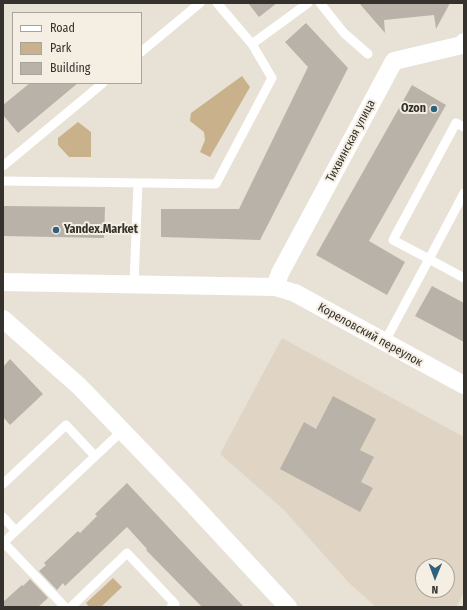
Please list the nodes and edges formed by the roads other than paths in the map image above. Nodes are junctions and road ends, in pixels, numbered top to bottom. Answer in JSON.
{"nodes":[{"id":1,"x":200,"y":3,"type":"edge"},
{"id":2,"x":217,"y":3,"type":"edge"},
{"id":3,"x":308,"y":3,"type":"edge"},
{"id":4,"x":320,"y":3,"type":"edge"},
{"id":5,"x":464,"y":42,"type":"edge"},
{"id":6,"x":252,"y":44,"type":"junction"},
{"id":7,"x":142,"y":51,"type":"edge"},
{"id":8,"x":368,"y":54,"type":"dead end"},
{"id":9,"x":102,"y":84,"type":"edge"},
{"id":10,"x":464,"y":127,"type":"edge"},
{"id":11,"x":3,"y":166,"type":"edge"},
{"id":12,"x":3,"y":181,"type":"edge"},
{"id":13,"x":138,"y":183,"type":"junction"},
{"id":14,"x":464,"y":193,"type":"edge"},
{"id":15,"x":429,"y":259,"type":"junction"},
{"id":16,"x":464,"y":278,"type":"edge"},
{"id":17,"x":3,"y":282,"type":"edge"},
{"id":18,"x":134,"y":284,"type":"junction"},
{"id":19,"x":276,"y":287,"type":"junction"},
{"id":20,"x":3,"y":319,"type":"edge"},
{"id":21,"x":384,"y":343,"type":"junction"},
{"id":22,"x":464,"y":385,"type":"edge"},
{"id":23,"x":122,"y":431,"type":"junction"},
{"id":24,"x":95,"y":456,"type":"junction"},
{"id":25,"x":3,"y":484,"type":"edge"},
{"id":26,"x":3,"y":518,"type":"edge"},
{"id":27,"x":16,"y":531,"type":"junction"},
{"id":28,"x":3,"y":543,"type":"edge"},
{"id":29,"x":65,"y":607,"type":"edge"},
{"id":30,"x":70,"y":607,"type":"edge"},
{"id":31,"x":171,"y":607,"type":"edge"},
{"id":32,"x":287,"y":607,"type":"edge"}],
"edges":[{"from":1,"to":7,"type":"lane"},
{"from":2,"to":6,"type":"lane"},
{"from":3,"to":6,"type":"lane"},
{"from":4,"to":8,"type":"lane"},
{"from":5,"to":19,"type":"street","name":"Тихвинская улица"},
{"from":6,"to":13,"type":"lane"},
{"from":9,"to":11,"type":"lane"},
{"from":10,"to":15,"type":"lane"},
{"from":12,"to":13,"type":"lane"},
{"from":13,"to":18,"type":"lane"},
{"from":14,"to":15,"type":"lane"},
{"from":15,"to":16,"type":"lane"},
{"from":15,"to":21,"type":"lane"},
{"from":17,"to":18,"type":"street","name":"Кореловский переулок"},
{"from":18,"to":19,"type":"street","name":"Кореловский переулок"},
{"from":19,"to":21,"type":"street","name":"Кореловский переулок"},
{"from":20,"to":23,"type":"street"},
{"from":21,"to":22,"type":"street","name":"Кореловский переулок"},
{"from":23,"to":24,"type":"lane"},
{"from":23,"to":32,"type":"street"},
{"from":24,"to":25,"type":"lane"},
{"from":24,"to":27,"type":"lane"},
{"from":26,"to":27,"type":"lane"},
{"from":27,"to":28,"type":"lane"},
{"from":28,"to":29,"type":"lane"},
{"from":30,"to":31,"type":"lane"}]}
